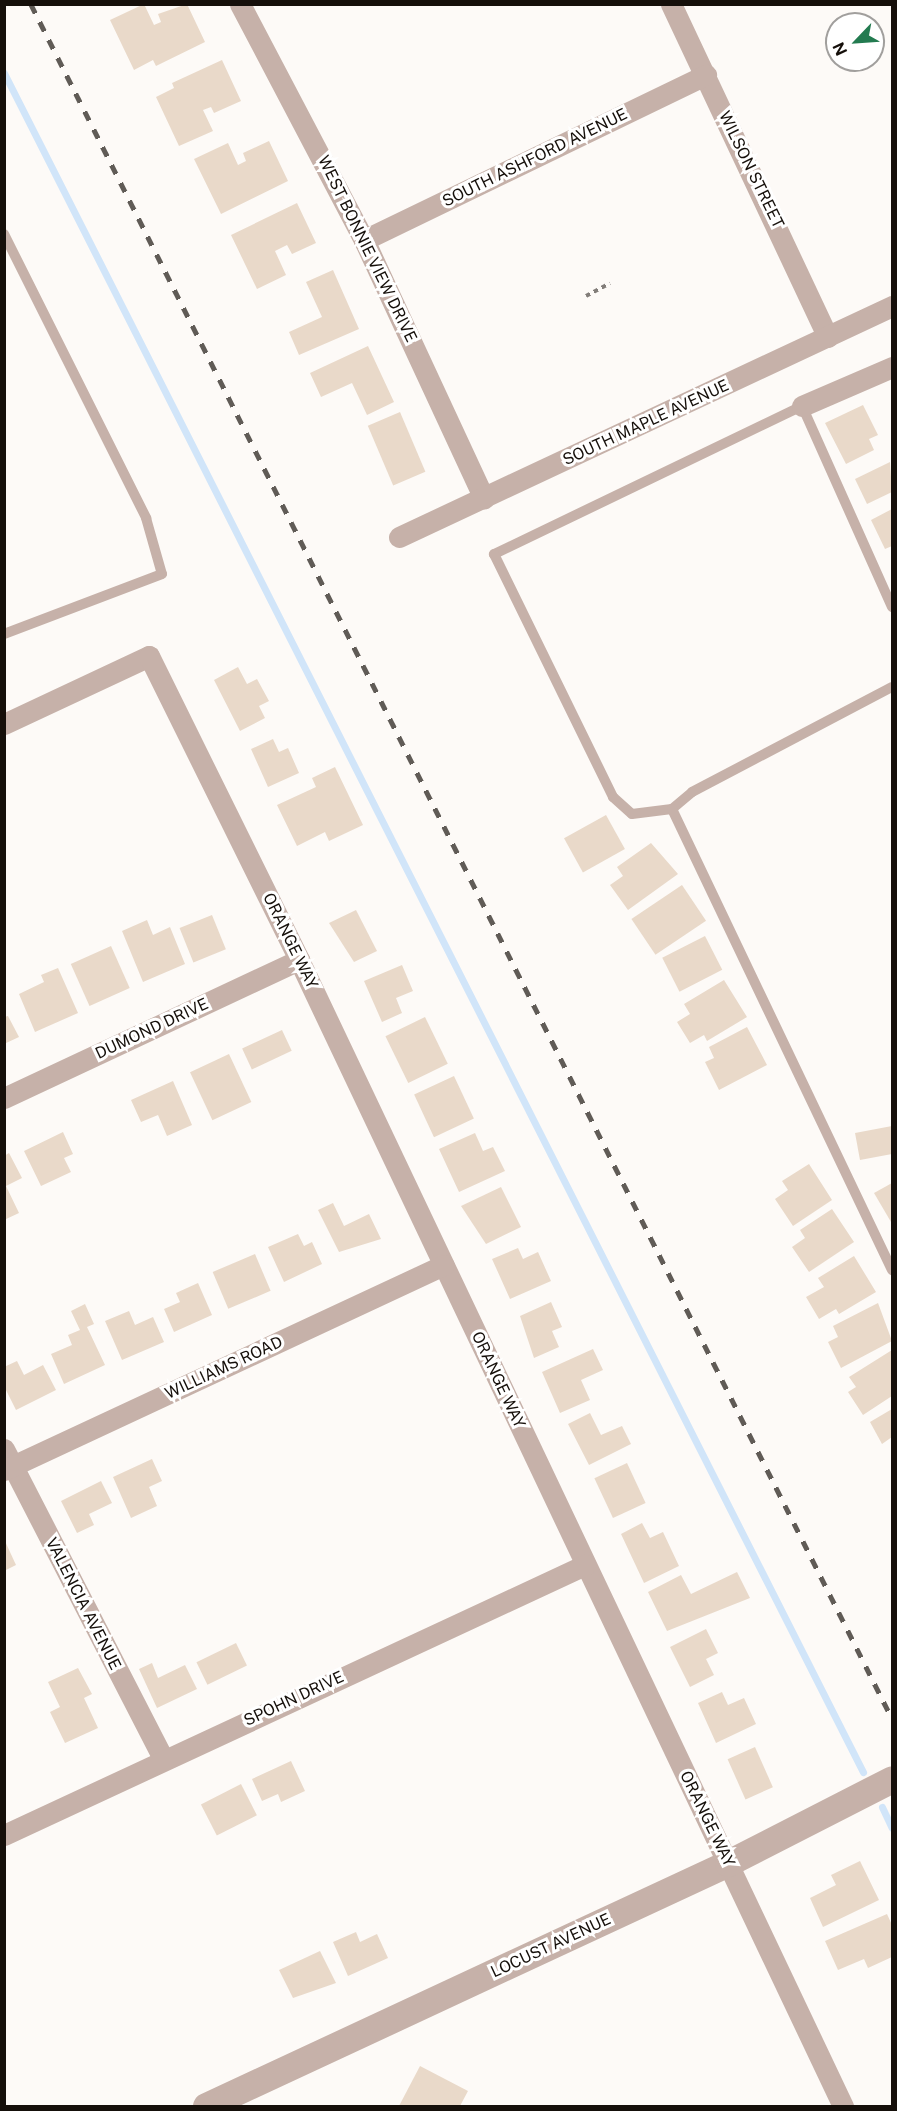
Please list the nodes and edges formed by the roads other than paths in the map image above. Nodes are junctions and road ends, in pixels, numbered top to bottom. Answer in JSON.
{"nodes":[{"id":1,"x":240,"y":4,"type":"edge"},
{"id":2,"x":671,"y":4,"type":"edge"},
{"id":3,"x":705,"y":75,"type":"junction"},
{"id":4,"x":4,"y":234,"type":"edge"},
{"id":5,"x":364,"y":240,"type":"junction"},
{"id":6,"x":892,"y":306,"type":"edge"},
{"id":7,"x":828,"y":337,"type":"junction"},
{"id":8,"x":892,"y":367,"type":"edge"},
{"id":9,"x":801,"y":406,"type":"junction"},
{"id":10,"x":484,"y":499,"type":"junction"},
{"id":11,"x":399,"y":537,"type":"dead end"},
{"id":12,"x":892,"y":607,"type":"edge"},
{"id":13,"x":4,"y":634,"type":"edge"},
{"id":14,"x":892,"y":687,"type":"edge"},
{"id":15,"x":4,"y":724,"type":"edge"},
{"id":16,"x":672,"y":809,"type":"junction"},
{"id":17,"x":299,"y":960,"type":"junction"},
{"id":18,"x":4,"y":1098,"type":"edge"},
{"id":19,"x":444,"y":1265,"type":"junction"},
{"id":20,"x":892,"y":1270,"type":"edge"},
{"id":21,"x":7,"y":1462,"type":"edge"},
{"id":22,"x":585,"y":1565,"type":"junction"},
{"id":23,"x":163,"y":1759,"type":"junction"},
{"id":24,"x":892,"y":1779,"type":"edge"},
{"id":25,"x":4,"y":1835,"type":"edge"},
{"id":26,"x":728,"y":1863,"type":"junction"},
{"id":27,"x":206,"y":2106,"type":"edge"},
{"id":28,"x":843,"y":2106,"type":"edge"}],
"edges":[{"from":1,"to":5,"type":"street","name":"WEST BONNIE VIEW DRIVE"},
{"from":2,"to":3,"type":"street","name":"WILSON STREET"},
{"from":3,"to":5,"type":"street","name":"SOUTH ASHFORD AVENUE"},
{"from":3,"to":7,"type":"street","name":"WILSON STREET"},
{"from":4,"to":13,"type":"lane"},
{"from":5,"to":10,"type":"street","name":"WEST BONNIE VIEW DRIVE"},
{"from":6,"to":7,"type":"street","name":"SOUTH MAPLE AVENUE"},
{"from":7,"to":10,"type":"street","name":"SOUTH MAPLE AVENUE"},
{"from":8,"to":9,"type":"street"},
{"from":9,"to":12,"type":"lane"},
{"from":9,"to":16,"type":"lane"},
{"from":10,"to":11,"type":"street","name":"SOUTH MAPLE AVENUE"},
{"from":14,"to":16,"type":"lane"},
{"from":15,"to":17,"type":"street","name":"ORANGE WAY"},
{"from":16,"to":20,"type":"lane"},
{"from":17,"to":18,"type":"street","name":"DUMOND DRIVE"},
{"from":17,"to":19,"type":"street","name":"ORANGE WAY"},
{"from":19,"to":21,"type":"street","name":"WILLIAMS ROAD"},
{"from":19,"to":22,"type":"street","name":"ORANGE WAY"},
{"from":21,"to":23,"type":"street","name":"VALENCIA AVENUE"},
{"from":22,"to":23,"type":"street","name":"SPOHN DRIVE"},
{"from":22,"to":26,"type":"street","name":"ORANGE WAY"},
{"from":23,"to":25,"type":"street","name":"SPOHN DRIVE"},
{"from":24,"to":26,"type":"street","name":"LOCUST AVENUE"},
{"from":26,"to":27,"type":"street","name":"LOCUST AVENUE"},
{"from":26,"to":28,"type":"street","name":"ORANGE WAY"}]}
